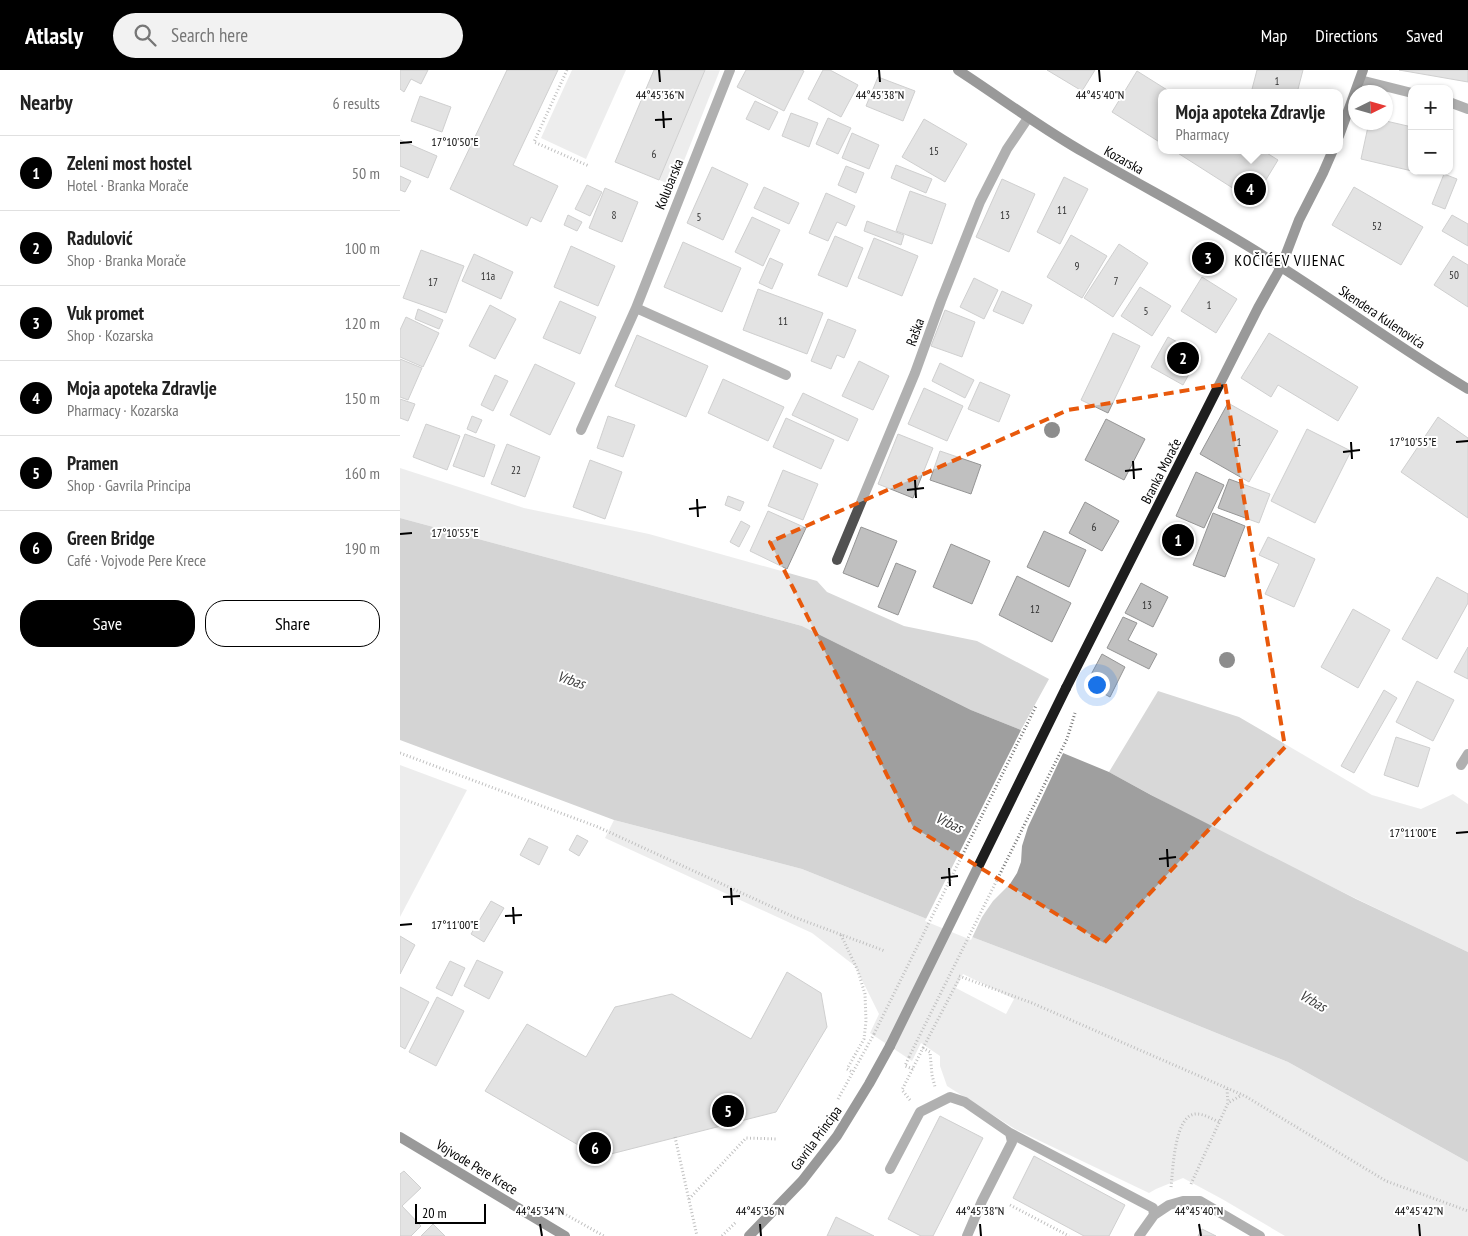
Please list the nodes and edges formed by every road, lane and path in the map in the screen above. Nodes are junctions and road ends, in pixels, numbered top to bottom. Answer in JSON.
{"nodes":[{"id":1,"x":567,"y":70,"type":"edge"},
{"id":2,"x":730,"y":70,"type":"edge"},
{"id":3,"x":958,"y":70,"type":"edge"},
{"id":4,"x":1362,"y":75,"type":"edge"},
{"id":5,"x":1408,"y":92,"type":"edge"},
{"id":6,"x":1453,"y":103,"type":"edge"},
{"id":7,"x":1468,"y":109,"type":"edge"},
{"id":8,"x":1028,"y":118,"type":"junction"},
{"id":9,"x":1343,"y":125,"type":"edge"},
{"id":10,"x":1331,"y":154,"type":"edge"},
{"id":11,"x":588,"y":166,"type":"dead end"},
{"id":12,"x":1281,"y":267,"type":"junction"},
{"id":13,"x":636,"y":308,"type":"junction"},
{"id":14,"x":786,"y":375,"type":"dead end"},
{"id":15,"x":1468,"y":389,"type":"edge"},
{"id":16,"x":581,"y":430,"type":"dead end"},
{"id":17,"x":837,"y":560,"type":"dead end"},
{"id":18,"x":1039,"y":702,"type":"dead end"},
{"id":19,"x":1077,"y":704,"type":"dead end"},
{"id":20,"x":400,"y":753,"type":"edge"},
{"id":21,"x":1468,"y":754,"type":"edge"},
{"id":22,"x":1461,"y":765,"type":"dead end"},
{"id":23,"x":841,"y":935,"type":"junction"},
{"id":24,"x":885,"y":951,"type":"dead end"},
{"id":25,"x":890,"y":1046,"type":"joint"},
{"id":26,"x":923,"y":1048,"type":"junction"},
{"id":27,"x":913,"y":1069,"type":"junction"},
{"id":28,"x":852,"y":1072,"type":"junction"},
{"id":29,"x":1227,"y":1088,"type":"junction"},
{"id":30,"x":902,"y":1090,"type":"dead end"},
{"id":31,"x":1242,"y":1095,"type":"junction"},
{"id":32,"x":943,"y":1100,"type":"junction"},
{"id":33,"x":1228,"y":1103,"type":"junction"},
{"id":34,"x":834,"y":1106,"type":"dead end"},
{"id":35,"x":1219,"y":1122,"type":"junction"},
{"id":36,"x":1010,"y":1133,"type":"junction"},
{"id":37,"x":400,"y":1137,"type":"edge"},
{"id":38,"x":675,"y":1138,"type":"dead end"},
{"id":39,"x":778,"y":1139,"type":"dead end"},
{"id":40,"x":890,"y":1168,"type":"dead end"},
{"id":41,"x":689,"y":1199,"type":"junction"},
{"id":42,"x":1183,"y":1201,"type":"junction"},
{"id":43,"x":1010,"y":1205,"type":"dead end"},
{"id":44,"x":1169,"y":1205,"type":"junction"},
{"id":45,"x":1468,"y":1211,"type":"edge"},
{"id":46,"x":1154,"y":1215,"type":"junction"},
{"id":47,"x":565,"y":1236,"type":"edge"},
{"id":48,"x":697,"y":1236,"type":"edge"},
{"id":49,"x":749,"y":1236,"type":"edge"},
{"id":50,"x":967,"y":1236,"type":"edge"},
{"id":51,"x":1069,"y":1236,"type":"edge"},
{"id":52,"x":1138,"y":1236,"type":"edge"},
{"id":53,"x":1260,"y":1236,"type":"edge"}],
"edges":[{"from":1,"to":11,"type":"path"},
{"from":2,"to":13,"type":"street","name":"Kolubarska"},
{"from":3,"to":8,"type":"main road","name":"Kozarska"},
{"from":4,"to":5,"type":"street"},
{"from":4,"to":9,"type":"main road"},
{"from":6,"to":7,"type":"street"},
{"from":8,"to":12,"type":"main road","name":"Kozarska"},
{"from":8,"to":17,"type":"street","name":"Raška"},
{"from":10,"to":12,"type":"main road","name":"Branka Morače"},
{"from":12,"to":15,"type":"main road","name":"Skendera Kulenovića"},
{"from":12,"to":25,"type":"main road","name":"Branka Morače","bridge":true},
{"from":13,"to":14,"type":"street"},
{"from":13,"to":16,"type":"street","name":"Kolubarska"},
{"from":18,"to":28,"type":"path","bridge":true},
{"from":19,"to":27,"type":"path","bridge":true},
{"from":20,"to":23,"type":"path"},
{"from":21,"to":22,"type":"street"},
{"from":23,"to":24,"type":"path"},
{"from":23,"to":28,"type":"path"},
{"from":25,"to":49,"type":"main road","name":"Gavrila Principa"},
{"from":26,"to":27,"type":"path"},
{"from":26,"to":29,"type":"path"},
{"from":26,"to":32,"type":"path"},
{"from":27,"to":30,"type":"path"},
{"from":28,"to":34,"type":"path"},
{"from":29,"to":31,"type":"path"},
{"from":29,"to":33,"type":"path"},
{"from":31,"to":33,"type":"path"},
{"from":31,"to":45,"type":"path"},
{"from":32,"to":36,"type":"street"},
{"from":32,"to":40,"type":"street"},
{"from":33,"to":35,"type":"path"},
{"from":35,"to":42,"type":"path"},
{"from":35,"to":44,"type":"path"},
{"from":36,"to":46,"type":"street"},
{"from":36,"to":50,"type":"street"},
{"from":37,"to":47,"type":"main road","name":"Vojvode Pere Krece"},
{"from":38,"to":41,"type":"path"},
{"from":39,"to":41,"type":"path"},
{"from":41,"to":48,"type":"path"},
{"from":42,"to":44,"type":"street"},
{"from":42,"to":53,"type":"street"},
{"from":43,"to":51,"type":"path"},
{"from":44,"to":46,"type":"street"},
{"from":46,"to":52,"type":"street"}]}
